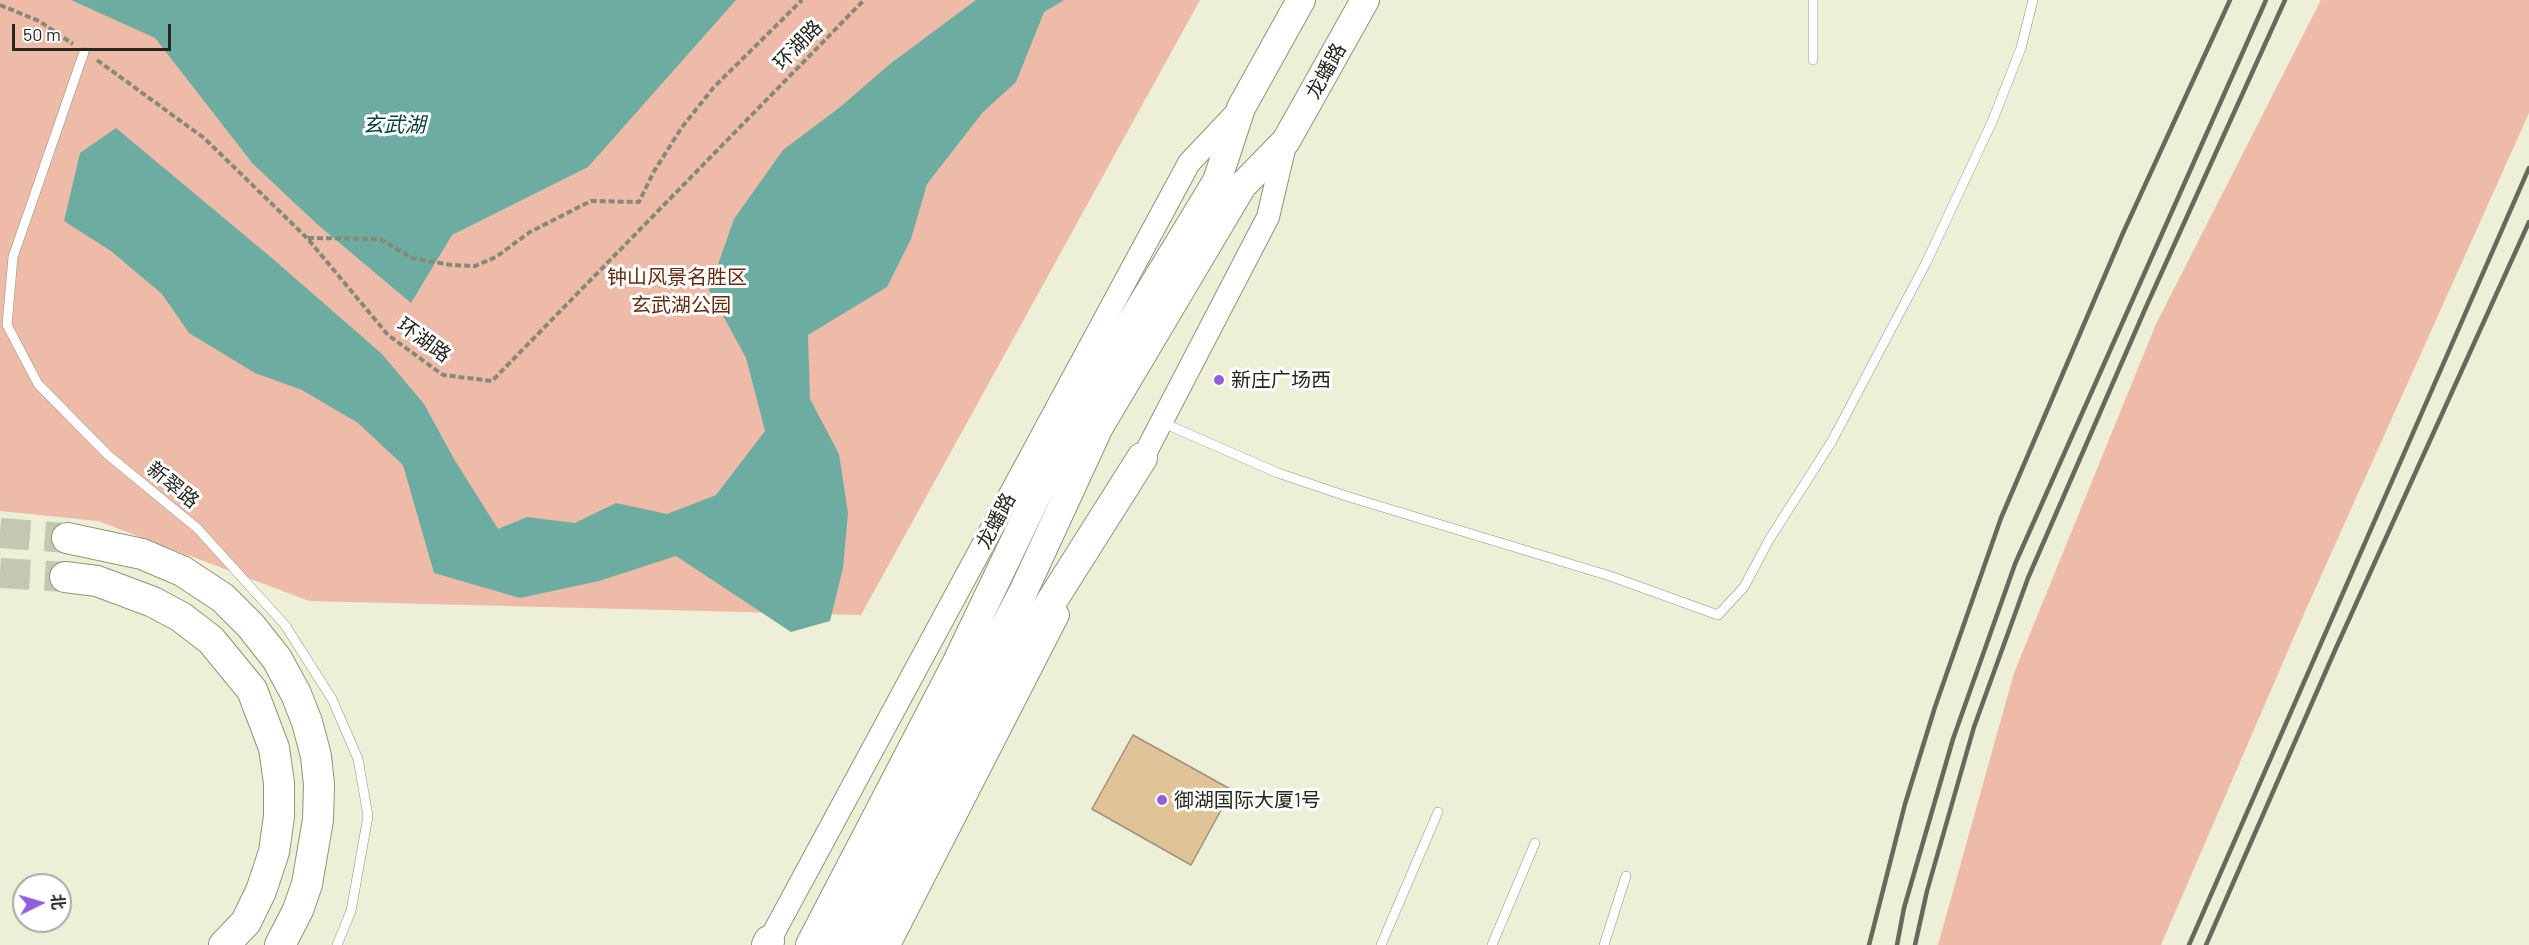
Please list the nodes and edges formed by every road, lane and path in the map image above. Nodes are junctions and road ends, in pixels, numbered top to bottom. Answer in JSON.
{"nodes":[{"id":1,"x":802,"y":0,"type":"edge"},
{"id":2,"x":864,"y":0,"type":"edge"},
{"id":3,"x":1301,"y":0,"type":"edge"},
{"id":4,"x":1365,"y":0,"type":"edge"},
{"id":5,"x":1813,"y":0,"type":"edge"},
{"id":6,"x":2033,"y":0,"type":"edge"},
{"id":7,"x":0,"y":5,"type":"edge"},
{"id":8,"x":84,"y":52,"type":"junction"},
{"id":9,"x":1813,"y":60,"type":"dead end"},
{"id":10,"x":1241,"y":108,"type":"junction"},
{"id":11,"x":1286,"y":141,"type":"junction"},
{"id":12,"x":1229,"y":183,"type":"junction"},
{"id":13,"x":308,"y":238,"type":"junction"},
{"id":14,"x":1161,"y":422,"type":"junction"},
{"id":15,"x":1142,"y":458,"type":"junction"},
{"id":16,"x":67,"y":538,"type":"tunnel mouth"},
{"id":17,"x":65,"y":577,"type":"tunnel mouth"},
{"id":18,"x":1438,"y":812,"type":"dead end"},
{"id":19,"x":1535,"y":843,"type":"dead end"},
{"id":20,"x":1626,"y":876,"type":"dead end"},
{"id":21,"x":768,"y":944,"type":"edge"},
{"id":22,"x":224,"y":945,"type":"edge"},
{"id":23,"x":280,"y":945,"type":"edge"},
{"id":24,"x":337,"y":945,"type":"edge"},
{"id":25,"x":810,"y":945,"type":"edge"},
{"id":26,"x":840,"y":945,"type":"edge"},
{"id":27,"x":865,"y":945,"type":"edge"},
{"id":28,"x":889,"y":945,"type":"edge"},
{"id":29,"x":1381,"y":945,"type":"edge"},
{"id":30,"x":1492,"y":945,"type":"edge"},
{"id":31,"x":1604,"y":945,"type":"edge"}],
"edges":[{"from":1,"to":13,"type":"path"},
{"from":2,"to":13,"type":"path","name":"环湖路"},
{"from":3,"to":10,"type":"main road","name":"龙蟠路"},
{"from":4,"to":11,"type":"main road","name":"龙蟠路"},
{"from":5,"to":9,"type":"lane"},
{"from":6,"to":14,"type":"lane"},
{"from":7,"to":8,"type":"path","name":"环湖路"},
{"from":8,"to":13,"type":"path","name":"环湖路"},
{"from":8,"to":24,"type":"lane","name":"新翠路"},
{"from":10,"to":12,"type":"main road","name":"龙蟠路"},
{"from":10,"to":21,"type":"street","name":"龙蟠路"},
{"from":11,"to":12,"type":"main road","name":"龙蟠路"},
{"from":11,"to":14,"type":"street","name":"龙蟠路"},
{"from":12,"to":25,"type":"main road","name":"龙蟠路"},
{"from":12,"to":26,"type":"main road","name":"龙蟠路"},
{"from":14,"to":15,"type":"street","name":"龙蟠路"},
{"from":15,"to":27,"type":"highway"},
{"from":15,"to":28,"type":"street","name":"龙蟠路"},
{"from":16,"to":23,"type":"highway"},
{"from":17,"to":22,"type":"highway"},
{"from":18,"to":29,"type":"lane"},
{"from":19,"to":30,"type":"lane"},
{"from":20,"to":31,"type":"lane"}]}
